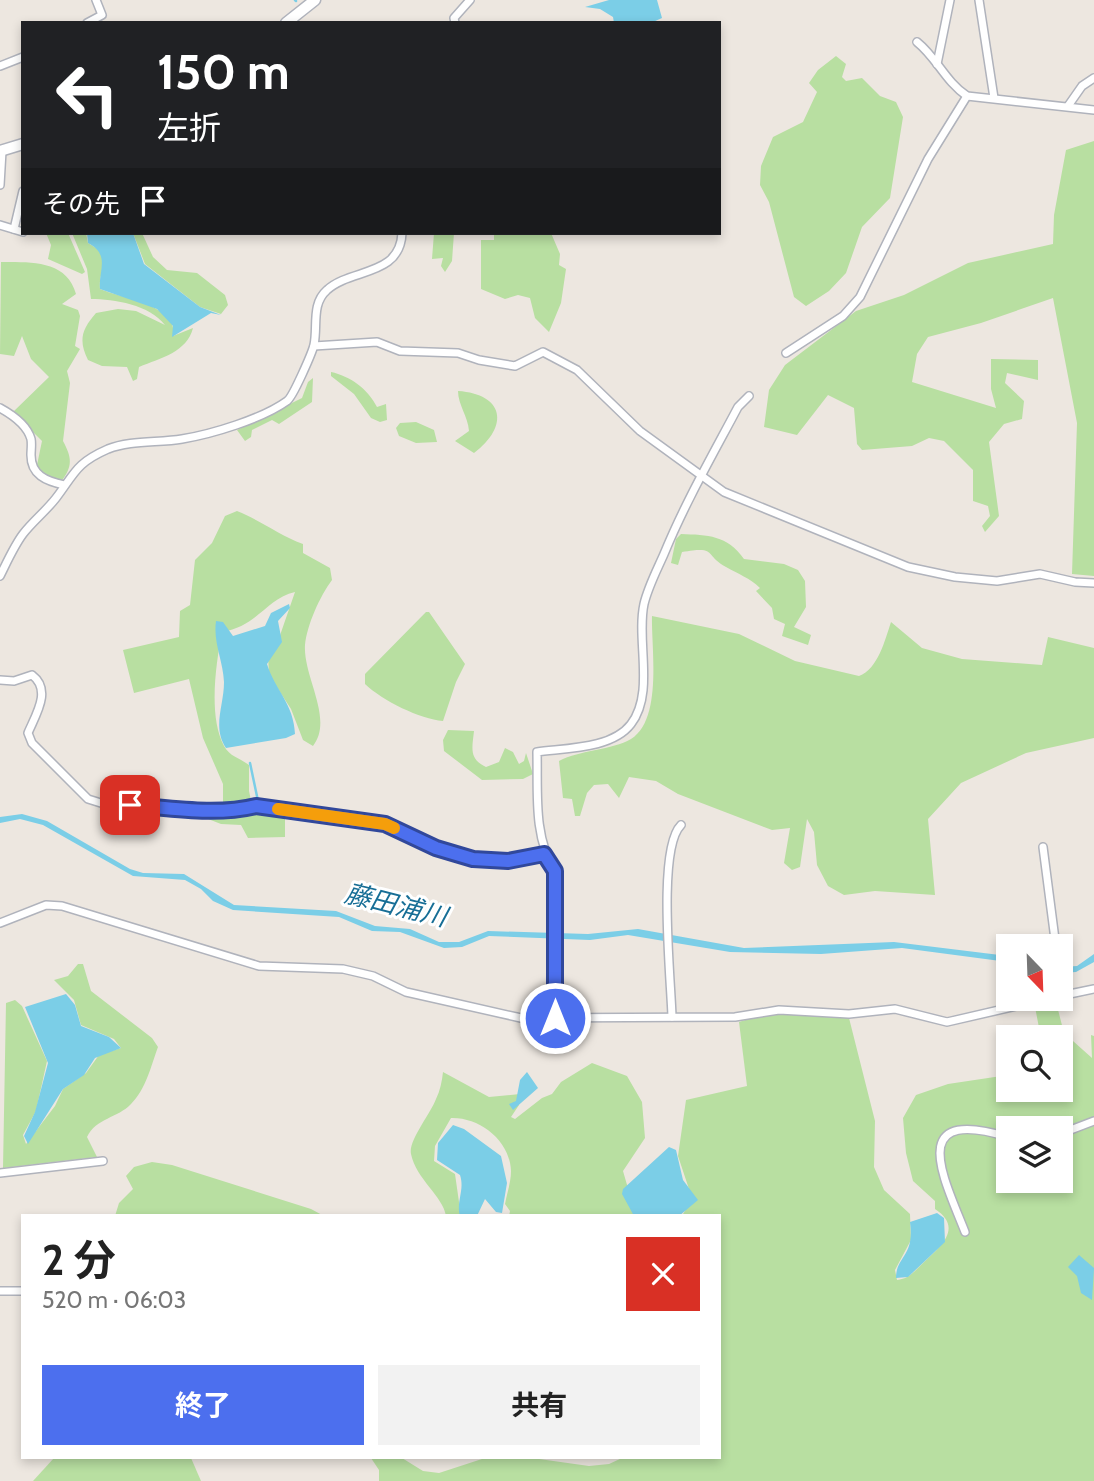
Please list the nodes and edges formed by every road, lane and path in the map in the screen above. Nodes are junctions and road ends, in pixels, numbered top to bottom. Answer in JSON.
{"nodes":[{"id":1,"x":96,"y":0,"type":"edge"},
{"id":2,"x":315,"y":0,"type":"edge"},
{"id":3,"x":470,"y":0,"type":"edge"},
{"id":4,"x":950,"y":0,"type":"edge"},
{"id":5,"x":979,"y":0,"type":"edge"},
{"id":6,"x":92,"y":21,"type":"edge"},
{"id":7,"x":289,"y":21,"type":"edge"},
{"id":8,"x":455,"y":21,"type":"edge"},
{"id":9,"x":917,"y":41,"type":"dead end"},
{"id":10,"x":21,"y":58,"type":"edge"},
{"id":11,"x":937,"y":64,"type":"junction"},
{"id":12,"x":0,"y":66,"type":"edge"},
{"id":13,"x":1094,"y":78,"type":"edge"},
{"id":14,"x":967,"y":96,"type":"junction"},
{"id":15,"x":994,"y":98,"type":"junction"},
{"id":16,"x":1068,"y":106,"type":"junction"},
{"id":17,"x":1094,"y":110,"type":"edge"},
{"id":18,"x":21,"y":145,"type":"edge"},
{"id":19,"x":1,"y":151,"type":"edge"},
{"id":20,"x":0,"y":185,"type":"edge"},
{"id":21,"x":21,"y":199,"type":"edge"},
{"id":22,"x":0,"y":225,"type":"edge"},
{"id":23,"x":14,"y":229,"type":"junction"},
{"id":24,"x":21,"y":231,"type":"edge"},
{"id":25,"x":402,"y":235,"type":"edge"},
{"id":26,"x":314,"y":345,"type":"junction"},
{"id":27,"x":786,"y":354,"type":"dead end"},
{"id":28,"x":749,"y":396,"type":"dead end"},
{"id":29,"x":0,"y":408,"type":"edge"},
{"id":30,"x":701,"y":477,"type":"junction"},
{"id":31,"x":64,"y":485,"type":"junction"},
{"id":32,"x":0,"y":576,"type":"edge"},
{"id":33,"x":1094,"y":583,"type":"edge"},
{"id":34,"x":0,"y":680,"type":"edge"},
{"id":35,"x":681,"y":825,"type":"dead end"},
{"id":36,"x":1043,"y":846,"type":"dead end"},
{"id":37,"x":544,"y":854,"type":"junction"},
{"id":38,"x":0,"y":923,"type":"edge"},
{"id":39,"x":1054,"y":934,"type":"edge"},
{"id":40,"x":1094,"y":989,"type":"edge"},
{"id":41,"x":1073,"y":993,"type":"edge"},
{"id":42,"x":996,"y":1011,"type":"edge"},
{"id":43,"x":673,"y":1017,"type":"junction"},
{"id":44,"x":555,"y":1018,"type":"junction"},
{"id":45,"x":1094,"y":1121,"type":"edge"},
{"id":46,"x":1073,"y":1129,"type":"edge"},
{"id":47,"x":996,"y":1134,"type":"edge"},
{"id":48,"x":103,"y":1161,"type":"dead end"},
{"id":49,"x":0,"y":1172,"type":"edge"},
{"id":50,"x":965,"y":1232,"type":"dead end"},
{"id":51,"x":0,"y":1291,"type":"edge"},
{"id":52,"x":21,"y":1291,"type":"edge"}],
"edges":[{"from":1,"to":6,"type":"street"},
{"from":2,"to":7,"type":"street"},
{"from":3,"to":8,"type":"street"},
{"from":4,"to":11,"type":"street"},
{"from":5,"to":15,"type":"street"},
{"from":9,"to":11,"type":"street"},
{"from":10,"to":12,"type":"street"},
{"from":11,"to":14,"type":"street"},
{"from":13,"to":16,"type":"street"},
{"from":14,"to":15,"type":"street"},
{"from":14,"to":27,"type":"street"},
{"from":15,"to":16,"type":"street"},
{"from":16,"to":17,"type":"street"},
{"from":18,"to":19,"type":"street"},
{"from":19,"to":20,"type":"street"},
{"from":21,"to":23,"type":"street"},
{"from":22,"to":23,"type":"street"},
{"from":23,"to":24,"type":"street"},
{"from":25,"to":26,"type":"street"},
{"from":26,"to":30,"type":"street"},
{"from":26,"to":31,"type":"street"},
{"from":28,"to":30,"type":"street"},
{"from":29,"to":31,"type":"street"},
{"from":30,"to":33,"type":"street"},
{"from":30,"to":37,"type":"street"},
{"from":31,"to":32,"type":"street"},
{"from":34,"to":37,"type":"street"},
{"from":35,"to":43,"type":"street"},
{"from":36,"to":39,"type":"street"},
{"from":37,"to":44,"type":"street"},
{"from":38,"to":44,"type":"street"},
{"from":40,"to":41,"type":"street"},
{"from":42,"to":43,"type":"street"},
{"from":43,"to":44,"type":"street"},
{"from":45,"to":46,"type":"street"},
{"from":47,"to":50,"type":"street"},
{"from":48,"to":49,"type":"street"},
{"from":51,"to":52,"type":"street"}]}
